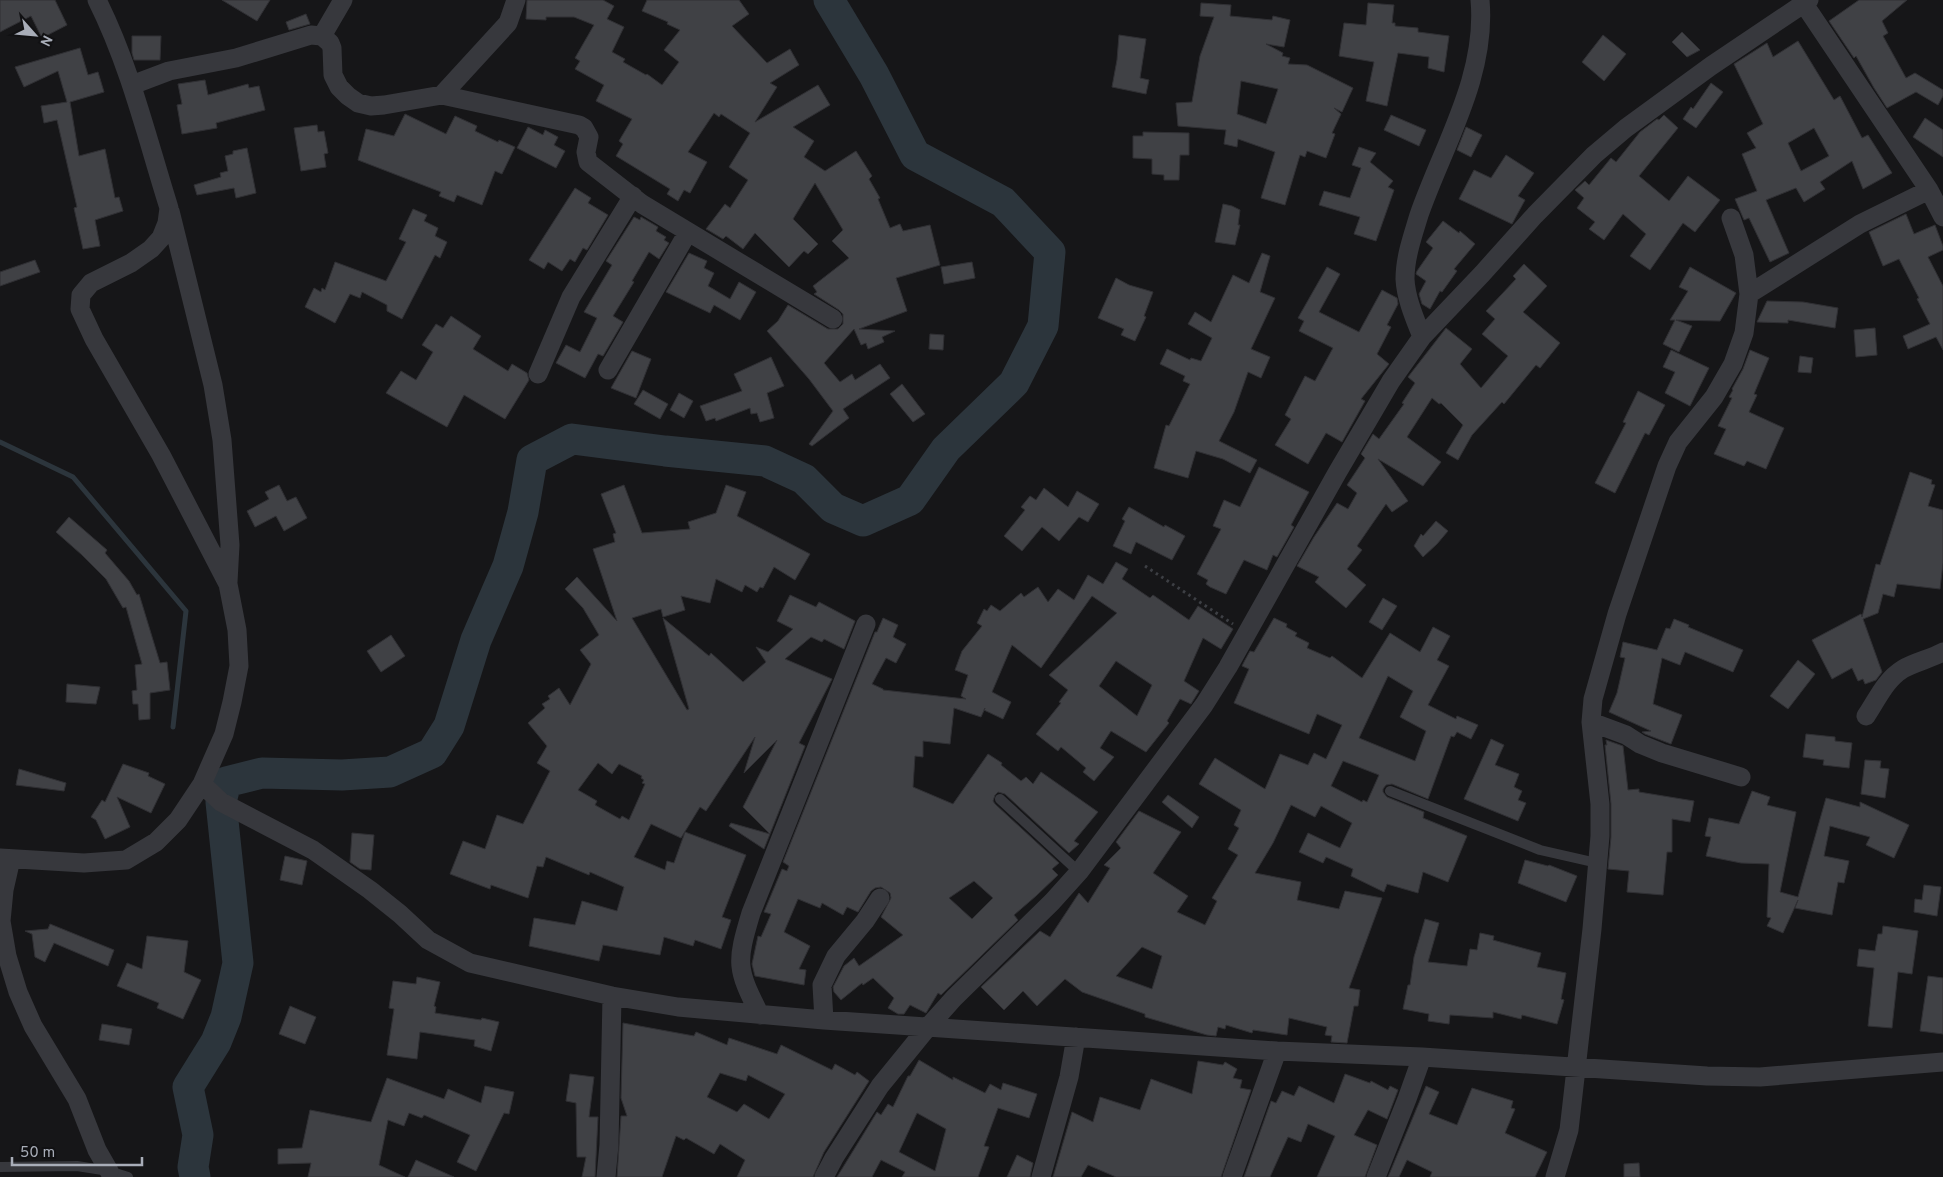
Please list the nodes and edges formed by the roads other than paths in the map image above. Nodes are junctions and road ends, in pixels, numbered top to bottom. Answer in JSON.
{"nodes":[{"id":1,"x":97,"y":0,"type":"edge"},
{"id":2,"x":344,"y":0,"type":"edge"},
{"id":3,"x":516,"y":0,"type":"edge"},
{"id":4,"x":1480,"y":0,"type":"edge"},
{"id":5,"x":1806,"y":2,"type":"edge"},
{"id":6,"x":322,"y":36,"type":"junction"},
{"id":7,"x":132,"y":85,"type":"junction"},
{"id":8,"x":442,"y":94,"type":"junction"},
{"id":9,"x":1930,"y":190,"type":"junction"},
{"id":10,"x":633,"y":196,"type":"junction"},
{"id":11,"x":169,"y":208,"type":"junction"},
{"id":12,"x":1943,"y":217,"type":"edge"},
{"id":13,"x":1731,"y":218,"type":"dead end"},
{"id":14,"x":688,"y":232,"type":"junction"},
{"id":15,"x":1750,"y":294,"type":"junction"},
{"id":16,"x":833,"y":319,"type":"dead end"},
{"id":17,"x":1422,"y":337,"type":"junction"},
{"id":18,"x":608,"y":370,"type":"dead end"},
{"id":19,"x":538,"y":374,"type":"dead end"},
{"id":20,"x":228,"y":584,"type":"junction"},
{"id":21,"x":866,"y":624,"type":"dead end"},
{"id":22,"x":1943,"y":652,"type":"edge"},
{"id":23,"x":1866,"y":716,"type":"dead end"},
{"id":24,"x":1591,"y":722,"type":"junction"},
{"id":25,"x":1741,"y":777,"type":"dead end"},
{"id":26,"x":202,"y":784,"type":"junction"},
{"id":27,"x":1390,"y":791,"type":"dead end"},
{"id":28,"x":1000,"y":799,"type":"dead end"},
{"id":29,"x":6,"y":859,"type":"edge"},
{"id":30,"x":1597,"y":863,"type":"junction"},
{"id":31,"x":1079,"y":872,"type":"junction"},
{"id":32,"x":880,"y":898,"type":"dead end"},
{"id":33,"x":612,"y":996,"type":"junction"},
{"id":34,"x":760,"y":1015,"type":"junction"},
{"id":35,"x":824,"y":1020,"type":"junction"},
{"id":36,"x":928,"y":1027,"type":"junction"},
{"id":37,"x":1076,"y":1037,"type":"junction"},
{"id":38,"x":1277,"y":1051,"type":"junction"},
{"id":39,"x":1422,"y":1057,"type":"junction"},
{"id":40,"x":1943,"y":1062,"type":"edge"},
{"id":41,"x":1576,"y":1067,"type":"junction"},
{"id":42,"x":0,"y":1167,"type":"edge"},
{"id":43,"x":109,"y":1171,"type":"junction"},
{"id":44,"x":128,"y":1177,"type":"edge"},
{"id":45,"x":606,"y":1177,"type":"edge"},
{"id":46,"x":824,"y":1177,"type":"edge"},
{"id":47,"x":1041,"y":1177,"type":"edge"},
{"id":48,"x":1232,"y":1177,"type":"edge"},
{"id":49,"x":1376,"y":1177,"type":"edge"},
{"id":50,"x":1555,"y":1177,"type":"edge"}],
"edges":[{"from":1,"to":7,"type":"street"},
{"from":2,"to":6,"type":"street"},
{"from":3,"to":8,"type":"street"},
{"from":4,"to":17,"type":"street"},
{"from":5,"to":9,"type":"street"},
{"from":5,"to":17,"type":"street"},
{"from":6,"to":7,"type":"street"},
{"from":6,"to":8,"type":"street"},
{"from":7,"to":11,"type":"street"},
{"from":8,"to":10,"type":"street"},
{"from":9,"to":12,"type":"street"},
{"from":9,"to":15,"type":"street"},
{"from":10,"to":14,"type":"street"},
{"from":10,"to":19,"type":"street"},
{"from":11,"to":20,"type":"street"},
{"from":11,"to":20,"type":"street"},
{"from":13,"to":15,"type":"street"},
{"from":14,"to":16,"type":"street"},
{"from":14,"to":18,"type":"street"},
{"from":15,"to":24,"type":"street"},
{"from":17,"to":31,"type":"street"},
{"from":20,"to":26,"type":"street"},
{"from":21,"to":34,"type":"street"},
{"from":22,"to":23,"type":"street"},
{"from":24,"to":25,"type":"street"},
{"from":24,"to":30,"type":"street"},
{"from":26,"to":29,"type":"street"},
{"from":26,"to":33,"type":"street"},
{"from":27,"to":30,"type":"lane"},
{"from":28,"to":31,"type":"lane"},
{"from":29,"to":43,"type":"street"},
{"from":30,"to":41,"type":"street"},
{"from":31,"to":36,"type":"street"},
{"from":32,"to":35,"type":"street"},
{"from":33,"to":34,"type":"street"},
{"from":33,"to":45,"type":"street"},
{"from":34,"to":35,"type":"street"},
{"from":35,"to":36,"type":"street"},
{"from":36,"to":37,"type":"street"},
{"from":36,"to":46,"type":"street"},
{"from":37,"to":38,"type":"street"},
{"from":37,"to":47,"type":"street"},
{"from":38,"to":39,"type":"street"},
{"from":38,"to":48,"type":"street"},
{"from":39,"to":41,"type":"street"},
{"from":39,"to":49,"type":"street"},
{"from":40,"to":41,"type":"street"},
{"from":41,"to":50,"type":"street"},
{"from":42,"to":43,"type":"lane"},
{"from":43,"to":44,"type":"lane"}]}
